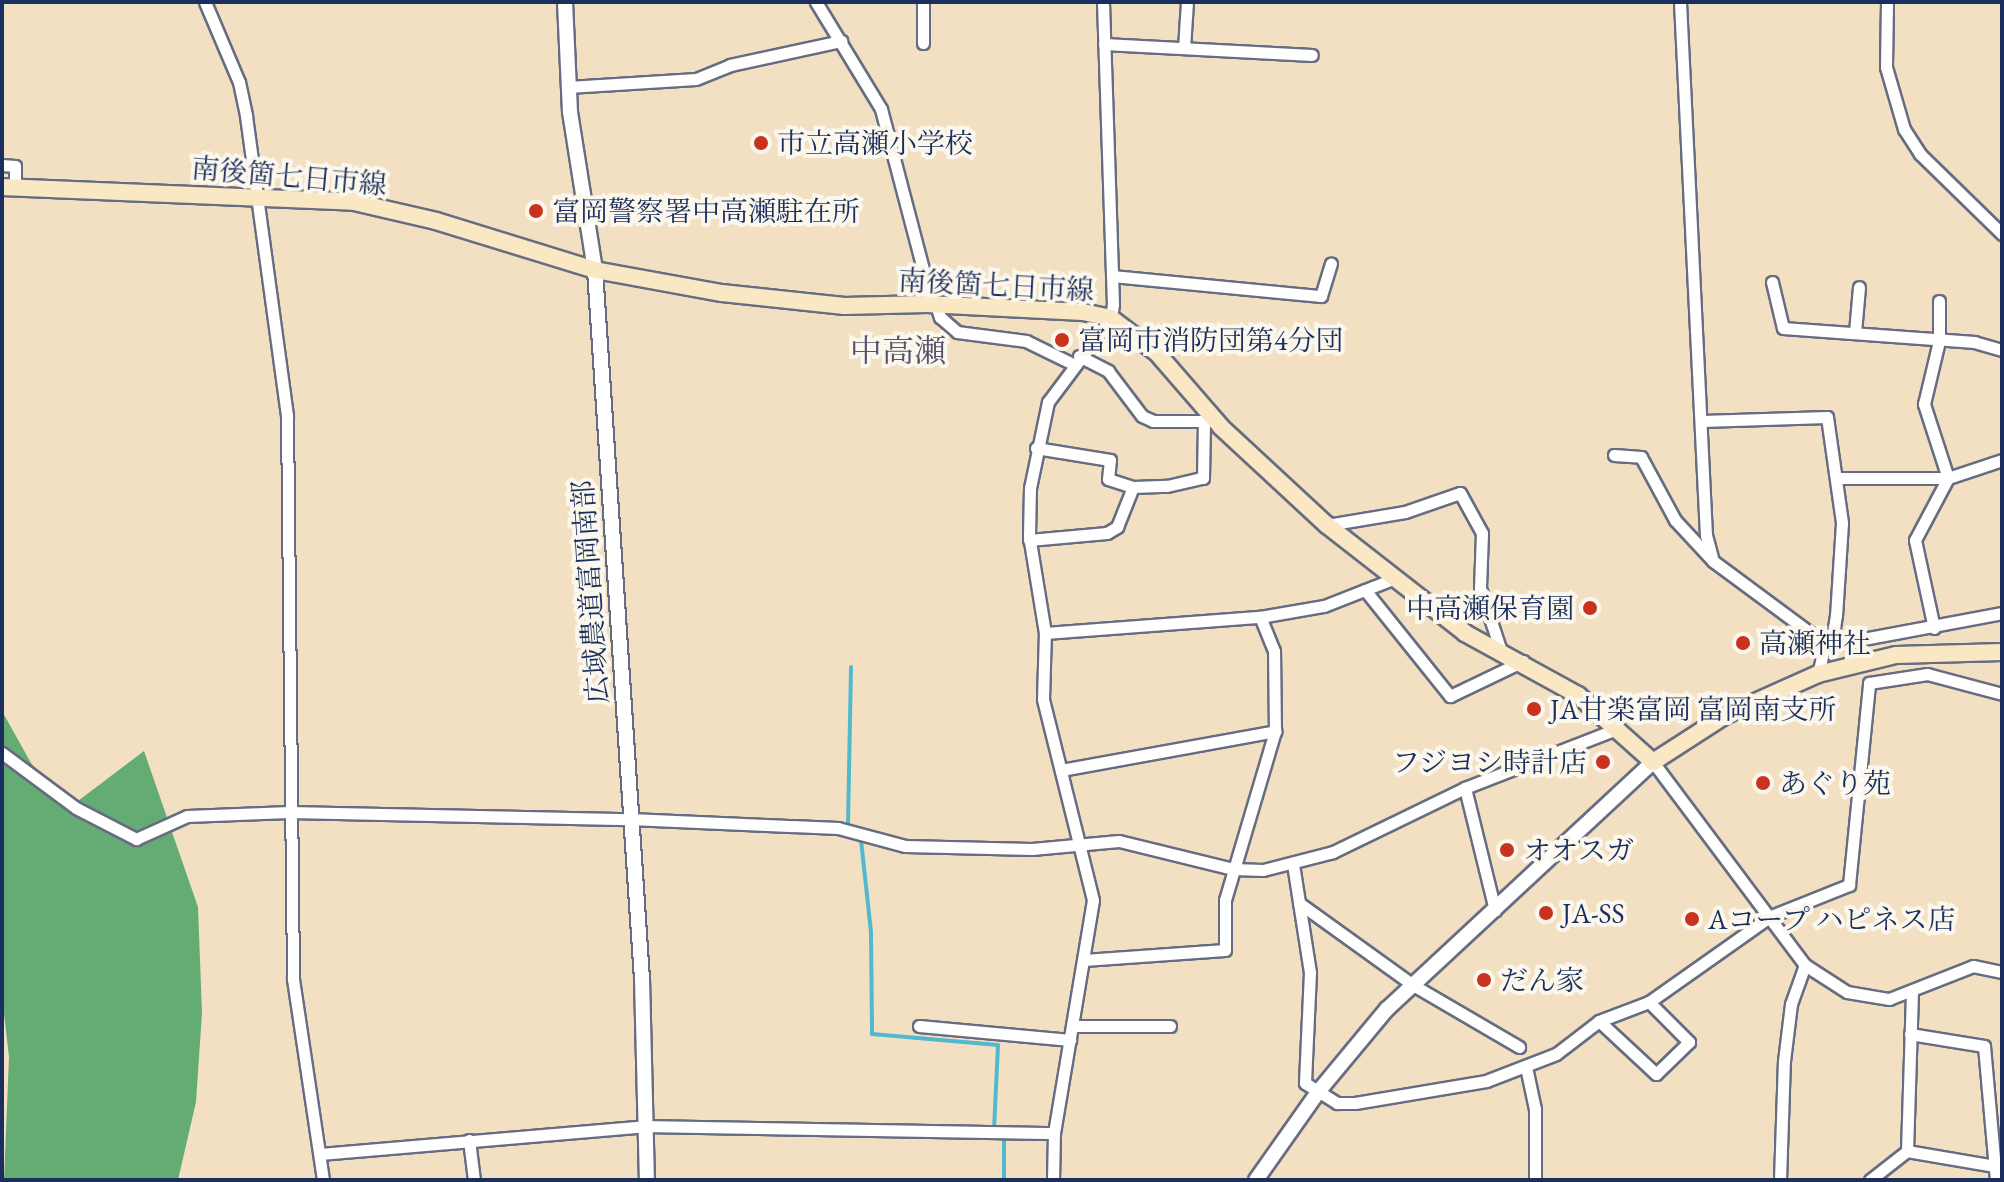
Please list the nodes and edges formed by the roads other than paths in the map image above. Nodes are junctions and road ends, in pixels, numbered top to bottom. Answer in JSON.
{"nodes":[{"id":1,"x":205,"y":2,"type":"edge"},
{"id":2,"x":565,"y":2,"type":"edge"},
{"id":3,"x":816,"y":2,"type":"edge"},
{"id":4,"x":923,"y":2,"type":"edge"},
{"id":5,"x":1103,"y":2,"type":"edge"},
{"id":6,"x":1187,"y":2,"type":"edge"},
{"id":7,"x":1680,"y":2,"type":"edge"},
{"id":8,"x":1887,"y":2,"type":"edge"},
{"id":9,"x":841,"y":41,"type":"junction"},
{"id":10,"x":923,"y":43,"type":"dead end"},
{"id":11,"x":1104,"y":44,"type":"junction"},
{"id":12,"x":1184,"y":48,"type":"junction"},
{"id":13,"x":1312,"y":55,"type":"dead end"},
{"id":14,"x":568,"y":87,"type":"junction"},
{"id":15,"x":2,"y":165,"type":"edge"},
{"id":16,"x":8,"y":187,"type":"edge"},
{"id":17,"x":254,"y":194,"type":"junction"},
{"id":18,"x":2002,"y":234,"type":"edge"},
{"id":19,"x":1331,"y":263,"type":"dead end"},
{"id":20,"x":595,"y":270,"type":"junction"},
{"id":21,"x":1112,"y":276,"type":"junction"},
{"id":22,"x":1772,"y":282,"type":"dead end"},
{"id":23,"x":1859,"y":287,"type":"dead end"},
{"id":24,"x":1939,"y":301,"type":"dead end"},
{"id":25,"x":931,"y":304,"type":"junction"},
{"id":26,"x":1111,"y":318,"type":"junction"},
{"id":27,"x":1855,"y":332,"type":"junction"},
{"id":28,"x":1939,"y":341,"type":"junction"},
{"id":29,"x":2002,"y":350,"type":"edge"},
{"id":30,"x":1076,"y":360,"type":"junction"},
{"id":31,"x":1209,"y":421,"type":"junction"},
{"id":32,"x":1702,"y":421,"type":"junction"},
{"id":33,"x":1036,"y":448,"type":"junction"},
{"id":34,"x":1614,"y":455,"type":"dead end"},
{"id":35,"x":2002,"y":460,"type":"edge"},
{"id":36,"x":1836,"y":478,"type":"junction"},
{"id":37,"x":1948,"y":478,"type":"junction"},
{"id":38,"x":1133,"y":487,"type":"junction"},
{"id":39,"x":1327,"y":525,"type":"junction"},
{"id":40,"x":1029,"y":540,"type":"junction"},
{"id":41,"x":1713,"y":561,"type":"junction"},
{"id":42,"x":1393,"y":579,"type":"junction"},
{"id":43,"x":1365,"y":590,"type":"junction"},
{"id":44,"x":2002,"y":613,"type":"edge"},
{"id":45,"x":1260,"y":617,"type":"junction"},
{"id":46,"x":1934,"y":628,"type":"junction"},
{"id":47,"x":1045,"y":633,"type":"junction"},
{"id":48,"x":1828,"y":644,"type":"junction"},
{"id":49,"x":1501,"y":651,"type":"junction"},
{"id":50,"x":2002,"y":652,"type":"edge"},
{"id":51,"x":1523,"y":661,"type":"junction"},
{"id":52,"x":1818,"y":674,"type":"junction"},
{"id":53,"x":2002,"y":694,"type":"edge"},
{"id":54,"x":1619,"y":728,"type":"junction"},
{"id":55,"x":1275,"y":731,"type":"junction"},
{"id":56,"x":2,"y":753,"type":"edge"},
{"id":57,"x":1653,"y":762,"type":"junction"},
{"id":58,"x":1061,"y":770,"type":"junction"},
{"id":59,"x":1465,"y":788,"type":"junction"},
{"id":60,"x":289,"y":812,"type":"junction"},
{"id":61,"x":630,"y":819,"type":"junction"},
{"id":62,"x":1080,"y":841,"type":"junction"},
{"id":63,"x":1293,"y":864,"type":"junction"},
{"id":64,"x":1233,"y":869,"type":"junction"},
{"id":65,"x":1299,"y":903,"type":"junction"},
{"id":66,"x":1495,"y":910,"type":"junction"},
{"id":67,"x":1771,"y":916,"type":"junction"},
{"id":68,"x":1084,"y":960,"type":"junction"},
{"id":69,"x":1805,"y":965,"type":"junction"},
{"id":70,"x":2002,"y":972,"type":"edge"},
{"id":71,"x":1413,"y":985,"type":"junction"},
{"id":72,"x":1912,"y":993,"type":"junction"},
{"id":73,"x":1649,"y":1002,"type":"junction"},
{"id":74,"x":1599,"y":1021,"type":"junction"},
{"id":75,"x":919,"y":1026,"type":"dead end"},
{"id":76,"x":1072,"y":1026,"type":"junction"},
{"id":77,"x":1170,"y":1026,"type":"dead end"},
{"id":78,"x":1910,"y":1034,"type":"junction"},
{"id":79,"x":1070,"y":1040,"type":"junction"},
{"id":80,"x":1519,"y":1047,"type":"dead end"},
{"id":81,"x":1526,"y":1067,"type":"junction"},
{"id":82,"x":1318,"y":1092,"type":"junction"},
{"id":83,"x":648,"y":1126,"type":"junction"},
{"id":84,"x":1054,"y":1133,"type":"junction"},
{"id":85,"x":469,"y":1140,"type":"junction"},
{"id":86,"x":1907,"y":1151,"type":"junction"},
{"id":87,"x":320,"y":1154,"type":"junction"},
{"id":88,"x":1999,"y":1167,"type":"edge"},
{"id":89,"x":323,"y":1180,"type":"edge"},
{"id":90,"x":474,"y":1180,"type":"edge"},
{"id":91,"x":647,"y":1180,"type":"edge"},
{"id":92,"x":1053,"y":1180,"type":"edge"},
{"id":93,"x":1256,"y":1180,"type":"edge"},
{"id":94,"x":1535,"y":1180,"type":"edge"},
{"id":95,"x":1780,"y":1180,"type":"edge"},
{"id":96,"x":1870,"y":1180,"type":"edge"},
{"id":97,"x":1996,"y":1180,"type":"edge"}],
"edges":[{"from":1,"to":17,"type":"street"},
{"from":2,"to":14,"type":"street","name":"広域農道富岡南部"},
{"from":3,"to":9,"type":"street"},
{"from":4,"to":10,"type":"street"},
{"from":5,"to":11,"type":"street"},
{"from":6,"to":12,"type":"street"},
{"from":7,"to":32,"type":"street"},
{"from":8,"to":18,"type":"street"},
{"from":9,"to":14,"type":"street"},
{"from":9,"to":25,"type":"street"},
{"from":11,"to":12,"type":"street"},
{"from":11,"to":21,"type":"street"},
{"from":12,"to":13,"type":"street"},
{"from":14,"to":20,"type":"street","name":"広域農道富岡南部"},
{"from":15,"to":16,"type":"street"},
{"from":16,"to":17,"type":"main road","name":"南後箇七日市線"},
{"from":17,"to":20,"type":"main road","name":"南後箇七日市線"},
{"from":17,"to":60,"type":"street"},
{"from":19,"to":21,"type":"street"},
{"from":20,"to":25,"type":"main road","name":"南後箇七日市線"},
{"from":20,"to":61,"type":"street","name":"広域農道富岡南部"},
{"from":21,"to":26,"type":"street"},
{"from":22,"to":27,"type":"street"},
{"from":23,"to":27,"type":"street"},
{"from":24,"to":28,"type":"street"},
{"from":25,"to":26,"type":"main road","name":"南後箇七日市線"},
{"from":25,"to":30,"type":"street"},
{"from":26,"to":30,"type":"street"},
{"from":26,"to":31,"type":"main road","name":"南後箇七日市線"},
{"from":27,"to":28,"type":"street"},
{"from":28,"to":29,"type":"street"},
{"from":28,"to":37,"type":"street"},
{"from":30,"to":31,"type":"street"},
{"from":30,"to":33,"type":"street"},
{"from":31,"to":38,"type":"street"},
{"from":31,"to":39,"type":"main road","name":"南後箇七日市線"},
{"from":32,"to":36,"type":"street"},
{"from":32,"to":41,"type":"street"},
{"from":33,"to":38,"type":"street"},
{"from":33,"to":40,"type":"street"},
{"from":34,"to":41,"type":"street"},
{"from":35,"to":37,"type":"street"},
{"from":36,"to":37,"type":"street"},
{"from":36,"to":48,"type":"street"},
{"from":37,"to":46,"type":"street"},
{"from":38,"to":40,"type":"street"},
{"from":39,"to":42,"type":"main road","name":"南後箇七日市線"},
{"from":39,"to":49,"type":"street"},
{"from":40,"to":47,"type":"street"},
{"from":41,"to":48,"type":"street"},
{"from":42,"to":43,"type":"street"},
{"from":42,"to":49,"type":"main road","name":"南後箇七日市線"},
{"from":43,"to":45,"type":"street"},
{"from":43,"to":51,"type":"street"},
{"from":44,"to":46,"type":"street"},
{"from":45,"to":47,"type":"street"},
{"from":45,"to":55,"type":"street"},
{"from":46,"to":48,"type":"street"},
{"from":47,"to":58,"type":"street"},
{"from":48,"to":52,"type":"street"},
{"from":49,"to":51,"type":"main road","name":"南後箇七日市線"},
{"from":50,"to":52,"type":"main road"},
{"from":51,"to":54,"type":"main road","name":"南後箇七日市線"},
{"from":52,"to":57,"type":"main road"},
{"from":53,"to":67,"type":"street"},
{"from":54,"to":57,"type":"main road","name":"南後箇七日市線"},
{"from":54,"to":59,"type":"street"},
{"from":55,"to":58,"type":"street"},
{"from":55,"to":64,"type":"street"},
{"from":56,"to":60,"type":"street"},
{"from":57,"to":66,"type":"street"},
{"from":57,"to":67,"type":"street"},
{"from":58,"to":62,"type":"street"},
{"from":59,"to":63,"type":"street"},
{"from":59,"to":66,"type":"street"},
{"from":60,"to":61,"type":"street"},
{"from":60,"to":87,"type":"street"},
{"from":61,"to":62,"type":"street"},
{"from":61,"to":83,"type":"street","name":"広域農道富岡南部"},
{"from":62,"to":64,"type":"street"},
{"from":62,"to":68,"type":"street"},
{"from":63,"to":64,"type":"street"},
{"from":63,"to":65,"type":"street"},
{"from":64,"to":68,"type":"street"},
{"from":65,"to":71,"type":"street"},
{"from":65,"to":82,"type":"street"},
{"from":66,"to":71,"type":"street"},
{"from":67,"to":69,"type":"street"},
{"from":67,"to":73,"type":"street"},
{"from":68,"to":76,"type":"street"},
{"from":69,"to":72,"type":"street"},
{"from":69,"to":95,"type":"street"},
{"from":70,"to":72,"type":"street"},
{"from":71,"to":80,"type":"street"},
{"from":71,"to":82,"type":"street"},
{"from":72,"to":78,"type":"street"},
{"from":73,"to":74,"type":"street"},
{"from":73,"to":74,"type":"street"},
{"from":74,"to":81,"type":"street"},
{"from":75,"to":79,"type":"street"},
{"from":76,"to":77,"type":"street"},
{"from":76,"to":79,"type":"street"},
{"from":78,"to":86,"type":"street"},
{"from":78,"to":88,"type":"street"},
{"from":79,"to":84,"type":"street"},
{"from":81,"to":82,"type":"street"},
{"from":81,"to":94,"type":"street"},
{"from":82,"to":93,"type":"street"},
{"from":83,"to":84,"type":"street"},
{"from":83,"to":85,"type":"street"},
{"from":83,"to":91,"type":"street","name":"広域農道富岡南部"},
{"from":84,"to":92,"type":"street"},
{"from":85,"to":87,"type":"street"},
{"from":85,"to":90,"type":"street"},
{"from":86,"to":88,"type":"street"},
{"from":86,"to":96,"type":"street"},
{"from":87,"to":89,"type":"street"},
{"from":88,"to":97,"type":"street"}]}
